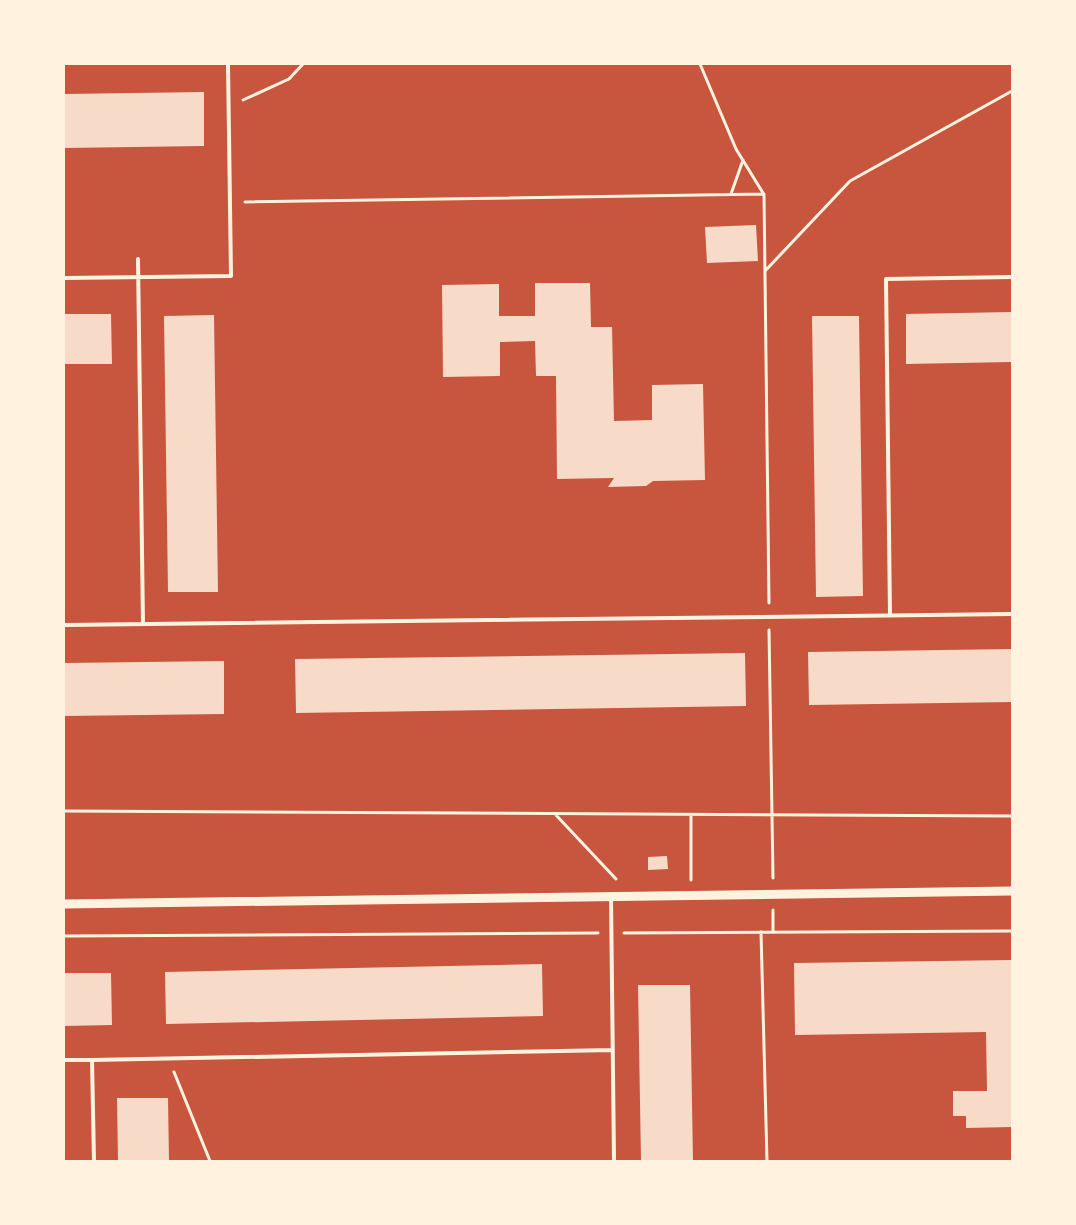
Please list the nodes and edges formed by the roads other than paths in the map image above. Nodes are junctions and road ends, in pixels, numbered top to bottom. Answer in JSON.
{"nodes":[{"id":1,"x":228,"y":64,"type":"edge"},
{"id":2,"x":138,"y":259,"type":"dead end"},
{"id":3,"x":138,"y":277,"type":"junction"},
{"id":4,"x":1012,"y":277,"type":"edge"},
{"id":5,"x":64,"y":278,"type":"edge"},
{"id":6,"x":1012,"y":614,"type":"edge"},
{"id":7,"x":890,"y":615,"type":"junction"},
{"id":8,"x":143,"y":624,"type":"junction"},
{"id":9,"x":64,"y":625,"type":"edge"},
{"id":10,"x":1012,"y":891,"type":"edge"},
{"id":11,"x":611,"y":896,"type":"junction"},
{"id":12,"x":64,"y":904,"type":"edge"},
{"id":13,"x":613,"y":1050,"type":"junction"},
{"id":14,"x":64,"y":1060,"type":"edge"},
{"id":15,"x":92,"y":1060,"type":"junction"},
{"id":16,"x":94,"y":1161,"type":"edge"},
{"id":17,"x":614,"y":1161,"type":"edge"}],
"edges":[{"from":1,"to":3,"type":"lane"},
{"from":2,"to":3,"type":"lane"},
{"from":3,"to":5,"type":"lane"},
{"from":3,"to":8,"type":"lane"},
{"from":4,"to":7,"type":"lane"},
{"from":6,"to":7,"type":"lane"},
{"from":7,"to":8,"type":"lane"},
{"from":8,"to":9,"type":"lane"},
{"from":10,"to":11,"type":"street"},
{"from":11,"to":12,"type":"street"},
{"from":11,"to":13,"type":"lane"},
{"from":13,"to":15,"type":"lane"},
{"from":13,"to":17,"type":"lane"},
{"from":14,"to":15,"type":"lane"},
{"from":15,"to":16,"type":"lane"}]}
